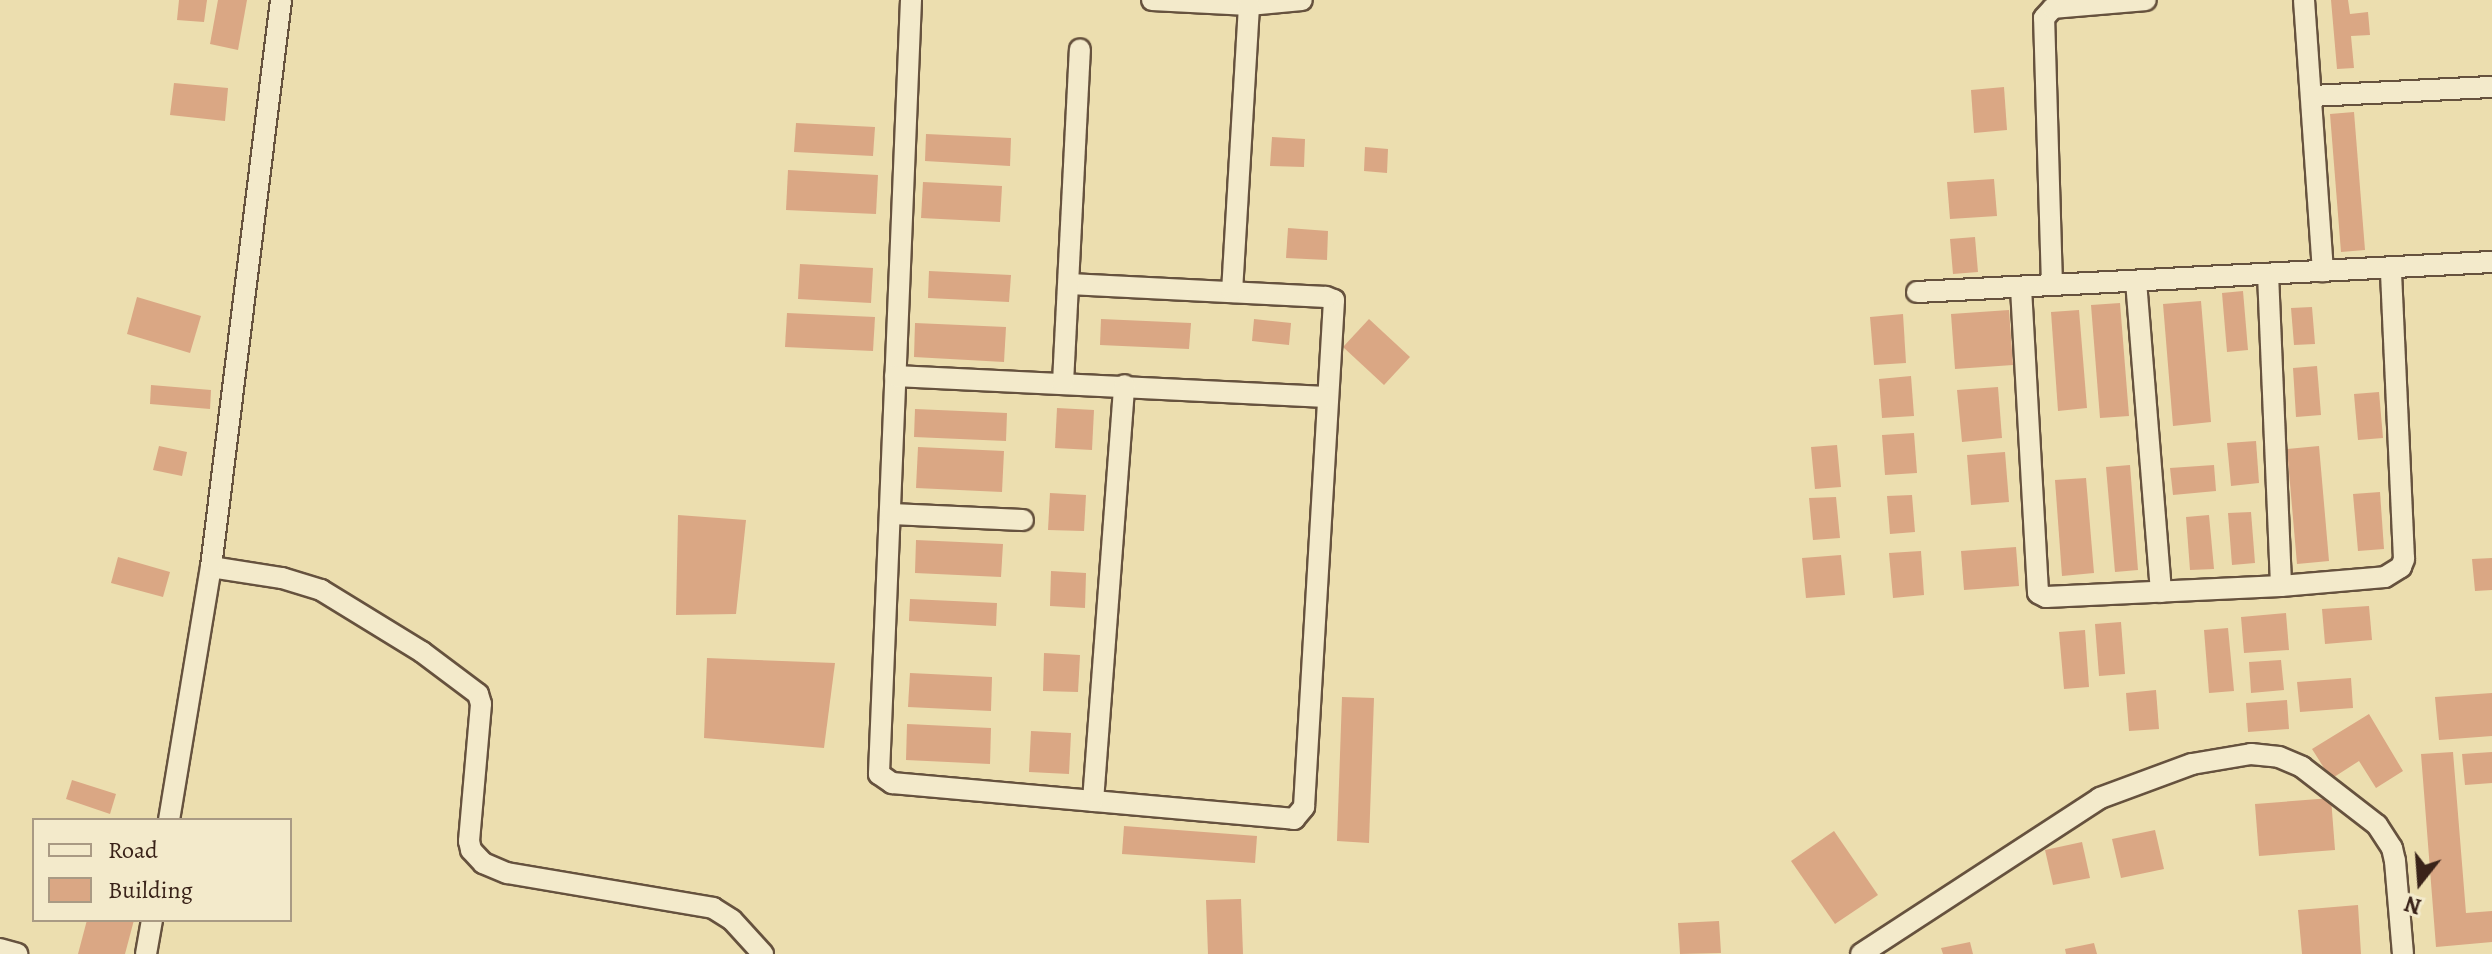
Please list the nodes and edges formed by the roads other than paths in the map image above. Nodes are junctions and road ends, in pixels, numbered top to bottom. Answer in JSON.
{"nodes":[{"id":1,"x":281,"y":0,"type":"edge"},
{"id":2,"x":911,"y":0,"type":"edge"},
{"id":3,"x":1152,"y":0,"type":"edge"},
{"id":4,"x":1302,"y":0,"type":"edge"},
{"id":5,"x":2146,"y":0,"type":"edge"},
{"id":6,"x":2304,"y":0,"type":"edge"},
{"id":7,"x":1249,"y":5,"type":"junction"},
{"id":8,"x":1080,"y":49,"type":"dead end"},
{"id":9,"x":2492,"y":87,"type":"edge"},
{"id":10,"x":2312,"y":96,"type":"junction"},
{"id":11,"x":2492,"y":262,"type":"edge"},
{"id":12,"x":2391,"y":268,"type":"junction"},
{"id":13,"x":2323,"y":271,"type":"junction"},
{"id":14,"x":2268,"y":274,"type":"junction"},
{"id":15,"x":2136,"y":281,"type":"junction"},
{"id":16,"x":1069,"y":284,"type":"junction"},
{"id":17,"x":2052,"y":285,"type":"junction"},
{"id":18,"x":2021,"y":288,"type":"junction"},
{"id":19,"x":1232,"y":292,"type":"junction"},
{"id":20,"x":1917,"y":292,"type":"dead end"},
{"id":21,"x":895,"y":376,"type":"junction"},
{"id":22,"x":1063,"y":383,"type":"junction"},
{"id":23,"x":1124,"y":385,"type":"junction"},
{"id":24,"x":1326,"y":397,"type":"junction"},
{"id":25,"x":891,"y":514,"type":"junction"},
{"id":26,"x":1023,"y":520,"type":"dead end"},
{"id":27,"x":211,"y":567,"type":"junction"},
{"id":28,"x":2281,"y":586,"type":"junction"},
{"id":29,"x":2161,"y":592,"type":"junction"},
{"id":30,"x":1093,"y":801,"type":"junction"},
{"id":31,"x":169,"y":818,"type":"edge"},
{"id":32,"x":152,"y":922,"type":"edge"},
{"id":33,"x":0,"y":949,"type":"edge"},
{"id":34,"x":17,"y":954,"type":"edge"},
{"id":35,"x":146,"y":954,"type":"edge"},
{"id":36,"x":763,"y":954,"type":"edge"},
{"id":37,"x":1861,"y":954,"type":"edge"},
{"id":38,"x":2403,"y":954,"type":"edge"}],
"edges":[{"from":1,"to":27,"type":"street"},
{"from":2,"to":21,"type":"street"},
{"from":3,"to":7,"type":"street"},
{"from":4,"to":7,"type":"street"},
{"from":5,"to":17,"type":"street"},
{"from":6,"to":10,"type":"street"},
{"from":7,"to":19,"type":"street"},
{"from":8,"to":16,"type":"street"},
{"from":9,"to":10,"type":"street"},
{"from":10,"to":13,"type":"street"},
{"from":11,"to":12,"type":"street"},
{"from":12,"to":13,"type":"street"},
{"from":12,"to":28,"type":"street"},
{"from":13,"to":14,"type":"street"},
{"from":14,"to":15,"type":"street"},
{"from":14,"to":28,"type":"street"},
{"from":15,"to":17,"type":"street"},
{"from":15,"to":29,"type":"street"},
{"from":16,"to":19,"type":"street"},
{"from":16,"to":22,"type":"street"},
{"from":17,"to":18,"type":"street"},
{"from":18,"to":20,"type":"street"},
{"from":18,"to":29,"type":"street"},
{"from":19,"to":24,"type":"street"},
{"from":21,"to":22,"type":"street"},
{"from":21,"to":25,"type":"street"},
{"from":22,"to":23,"type":"street"},
{"from":23,"to":24,"type":"street"},
{"from":23,"to":30,"type":"street"},
{"from":24,"to":30,"type":"street"},
{"from":25,"to":26,"type":"street"},
{"from":25,"to":30,"type":"street"},
{"from":27,"to":31,"type":"street"},
{"from":27,"to":36,"type":"street"},
{"from":28,"to":29,"type":"street"},
{"from":32,"to":35,"type":"street"},
{"from":33,"to":34,"type":"street"},
{"from":37,"to":38,"type":"street"}]}
